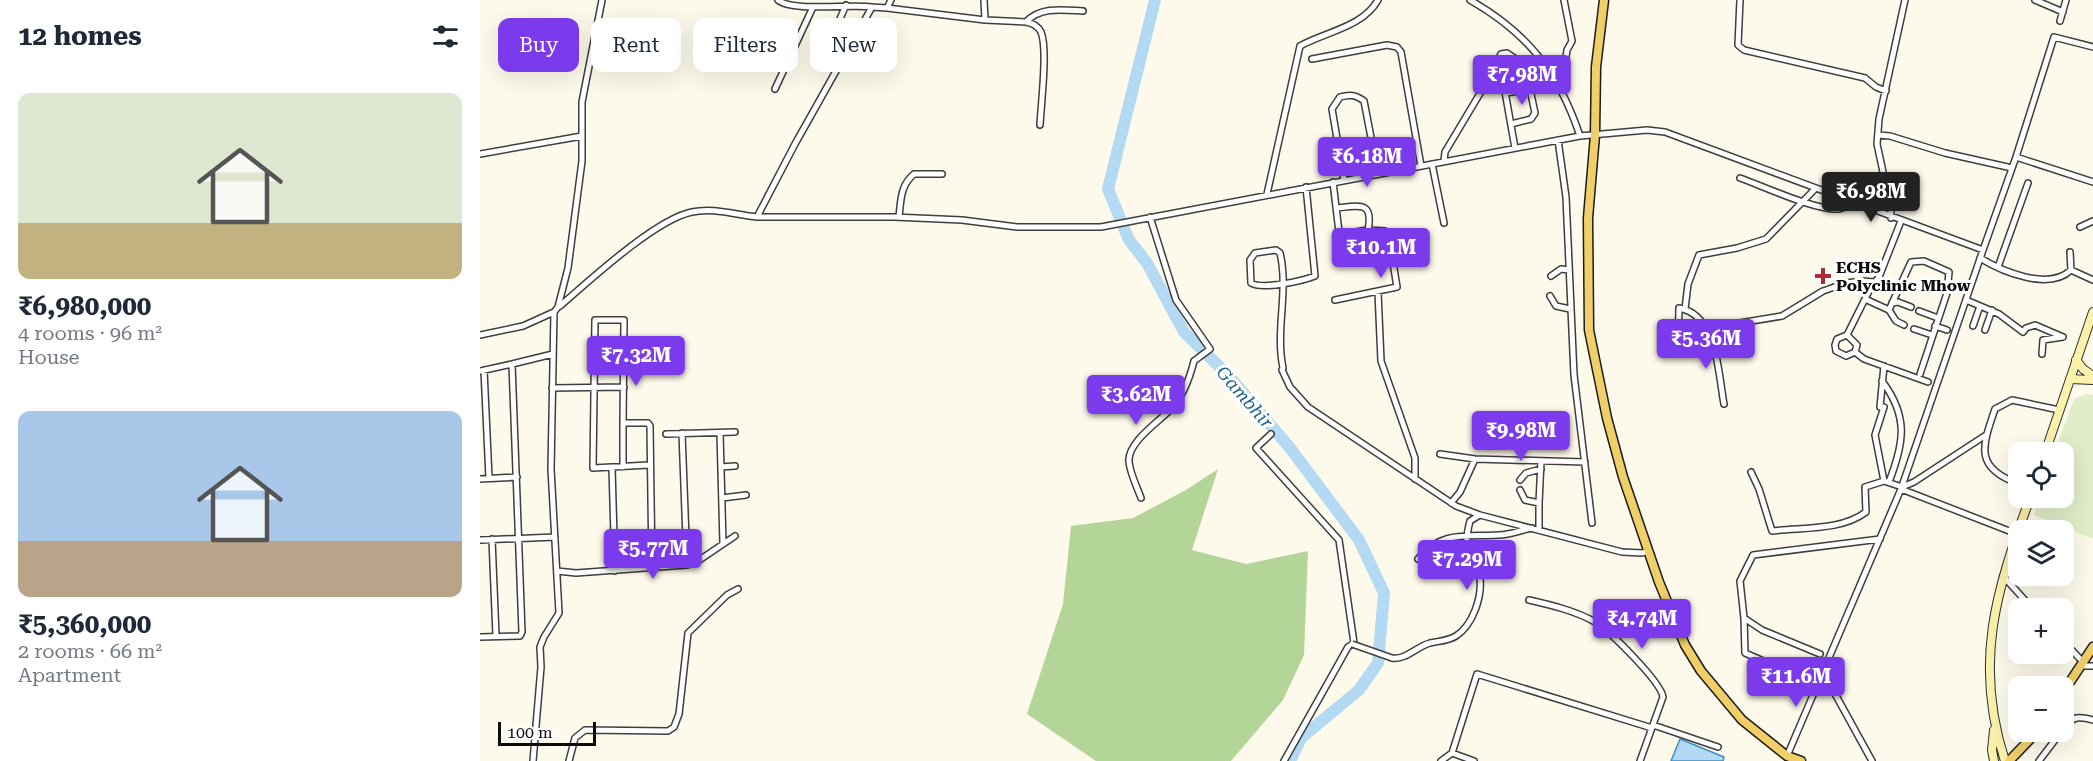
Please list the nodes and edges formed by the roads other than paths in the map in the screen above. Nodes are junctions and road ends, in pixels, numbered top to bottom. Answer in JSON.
{"nodes":[{"id":1,"x":602,"y":0,"type":"edge"},
{"id":2,"x":778,"y":0,"type":"edge"},
{"id":3,"x":891,"y":0,"type":"edge"},
{"id":4,"x":984,"y":0,"type":"edge"},
{"id":5,"x":1378,"y":0,"type":"edge"},
{"id":6,"x":1470,"y":0,"type":"edge"},
{"id":7,"x":1564,"y":0,"type":"edge"},
{"id":8,"x":1604,"y":0,"type":"edge"},
{"id":9,"x":1740,"y":0,"type":"edge"},
{"id":10,"x":1905,"y":0,"type":"edge"},
{"id":11,"x":2035,"y":0,"type":"edge"},
{"id":12,"x":2066,"y":0,"type":"edge"},
{"id":13,"x":846,"y":5,"type":"junction"},
{"id":14,"x":813,"y":7,"type":"junction"},
{"id":15,"x":872,"y":7,"type":"junction"},
{"id":16,"x":887,"y":8,"type":"junction"},
{"id":17,"x":1083,"y":11,"type":"dead end"},
{"id":18,"x":2062,"y":12,"type":"junction"},
{"id":19,"x":840,"y":18,"type":"edge"},
{"id":20,"x":986,"y":20,"type":"junction"},
{"id":21,"x":2060,"y":21,"type":"dead end"},
{"id":22,"x":1026,"y":22,"type":"junction"},
{"id":23,"x":2093,"y":47,"type":"edge"},
{"id":24,"x":1312,"y":59,"type":"dead end"},
{"id":25,"x":1516,"y":59,"type":"dead end"},
{"id":26,"x":1488,"y":80,"type":"junction"},
{"id":27,"x":1557,"y":83,"type":"junction"},
{"id":28,"x":775,"y":89,"type":"dead end"},
{"id":29,"x":1886,"y":91,"type":"junction"},
{"id":30,"x":1506,"y":93,"type":"junction"},
{"id":31,"x":1511,"y":124,"type":"junction"},
{"id":32,"x":1040,"y":125,"type":"dead end"},
{"id":33,"x":1595,"y":135,"type":"junction"},
{"id":34,"x":1878,"y":135,"type":"junction"},
{"id":35,"x":582,"y":136,"type":"junction"},
{"id":36,"x":1580,"y":136,"type":"junction"},
{"id":37,"x":1558,"y":140,"type":"junction"},
{"id":38,"x":1515,"y":148,"type":"junction"},
{"id":39,"x":480,"y":154,"type":"edge"},
{"id":40,"x":2016,"y":157,"type":"junction"},
{"id":41,"x":1444,"y":161,"type":"junction"},
{"id":42,"x":1432,"y":164,"type":"junction"},
{"id":43,"x":1421,"y":166,"type":"junction"},
{"id":44,"x":2012,"y":168,"type":"junction"},
{"id":45,"x":942,"y":174,"type":"dead end"},
{"id":46,"x":1378,"y":174,"type":"junction"},
{"id":47,"x":1740,"y":177,"type":"dead end"},
{"id":48,"x":1344,"y":180,"type":"junction"},
{"id":49,"x":1333,"y":182,"type":"junction"},
{"id":50,"x":2093,"y":182,"type":"edge"},
{"id":51,"x":2028,"y":183,"type":"dead end"},
{"id":52,"x":1306,"y":187,"type":"junction"},
{"id":53,"x":1815,"y":189,"type":"junction"},
{"id":54,"x":1267,"y":194,"type":"junction"},
{"id":55,"x":1803,"y":201,"type":"junction"},
{"id":56,"x":1851,"y":203,"type":"junction"},
{"id":57,"x":1336,"y":208,"type":"junction"},
{"id":58,"x":757,"y":217,"type":"junction"},
{"id":59,"x":899,"y":217,"type":"junction"},
{"id":60,"x":1150,"y":217,"type":"junction"},
{"id":61,"x":1891,"y":218,"type":"junction"},
{"id":62,"x":1901,"y":221,"type":"junction"},
{"id":63,"x":2093,"y":221,"type":"edge"},
{"id":64,"x":1444,"y":223,"type":"dead end"},
{"id":65,"x":2080,"y":227,"type":"dead end"},
{"id":66,"x":1368,"y":230,"type":"junction"},
{"id":67,"x":1983,"y":250,"type":"junction"},
{"id":68,"x":2070,"y":252,"type":"dead end"},
{"id":69,"x":1980,"y":258,"type":"junction"},
{"id":70,"x":1998,"y":267,"type":"junction"},
{"id":71,"x":1569,"y":270,"type":"junction"},
{"id":72,"x":2071,"y":270,"type":"junction"},
{"id":73,"x":1551,"y":276,"type":"dead end"},
{"id":74,"x":2093,"y":280,"type":"edge"},
{"id":75,"x":1875,"y":282,"type":"junction"},
{"id":76,"x":1284,"y":283,"type":"junction"},
{"id":77,"x":1378,"y":292,"type":"junction"},
{"id":78,"x":1550,"y":296,"type":"dead end"},
{"id":79,"x":1865,"y":299,"type":"junction"},
{"id":80,"x":1335,"y":300,"type":"dead end"},
{"id":81,"x":1966,"y":300,"type":"junction"},
{"id":82,"x":1892,"y":303,"type":"junction"},
{"id":83,"x":1980,"y":306,"type":"junction"},
{"id":84,"x":558,"y":307,"type":"junction"},
{"id":85,"x":1911,"y":307,"type":"dead end"},
{"id":86,"x":1570,"y":309,"type":"junction"},
{"id":87,"x":1684,"y":309,"type":"junction"},
{"id":88,"x":1889,"y":310,"type":"junction"},
{"id":89,"x":1992,"y":310,"type":"junction"},
{"id":90,"x":1919,"y":311,"type":"dead end"},
{"id":91,"x":554,"y":312,"type":"junction"},
{"id":92,"x":2093,"y":312,"type":"edge"},
{"id":93,"x":1938,"y":318,"type":"junction"},
{"id":94,"x":1904,"y":325,"type":"dead end"},
{"id":95,"x":1935,"y":326,"type":"junction"},
{"id":96,"x":1973,"y":326,"type":"dead end"},
{"id":97,"x":1914,"y":329,"type":"dead end"},
{"id":98,"x":1947,"y":330,"type":"dead end"},
{"id":99,"x":1985,"y":330,"type":"dead end"},
{"id":100,"x":1708,"y":331,"type":"junction"},
{"id":101,"x":480,"y":335,"type":"edge"},
{"id":102,"x":1847,"y":335,"type":"junction"},
{"id":103,"x":1932,"y":335,"type":"junction"},
{"id":104,"x":1678,"y":338,"type":"junction"},
{"id":105,"x":1678,"y":346,"type":"dead end"},
{"id":106,"x":1855,"y":352,"type":"junction"},
{"id":107,"x":553,"y":354,"type":"junction"},
{"id":108,"x":2042,"y":354,"type":"dead end"},
{"id":109,"x":2076,"y":360,"type":"junction"},
{"id":110,"x":512,"y":364,"type":"junction"},
{"id":111,"x":1884,"y":366,"type":"junction"},
{"id":112,"x":482,"y":371,"type":"edge"},
{"id":113,"x":1920,"y":374,"type":"dead end"},
{"id":114,"x":2093,"y":378,"type":"edge"},
{"id":115,"x":2070,"y":379,"type":"junction"},
{"id":116,"x":1882,"y":381,"type":"junction"},
{"id":117,"x":1928,"y":382,"type":"dead end"},
{"id":118,"x":624,"y":387,"type":"junction"},
{"id":119,"x":552,"y":388,"type":"junction"},
{"id":120,"x":594,"y":388,"type":"junction"},
{"id":121,"x":1724,"y":404,"type":"dead end"},
{"id":122,"x":2059,"y":410,"type":"junction"},
{"id":123,"x":623,"y":423,"type":"junction"},
{"id":124,"x":735,"y":432,"type":"dead end"},
{"id":125,"x":682,"y":433,"type":"junction"},
{"id":126,"x":720,"y":433,"type":"junction"},
{"id":127,"x":666,"y":434,"type":"dead end"},
{"id":128,"x":1271,"y":435,"type":"dead end"},
{"id":129,"x":1986,"y":435,"type":"junction"},
{"id":130,"x":2049,"y":442,"type":"edge"},
{"id":131,"x":1440,"y":454,"type":"dead end"},
{"id":132,"x":1475,"y":459,"type":"junction"},
{"id":133,"x":1541,"y":461,"type":"junction"},
{"id":134,"x":1585,"y":462,"type":"junction"},
{"id":135,"x":650,"y":465,"type":"junction"},
{"id":136,"x":735,"y":466,"type":"dead end"},
{"id":137,"x":623,"y":467,"type":"junction"},
{"id":138,"x":721,"y":467,"type":"junction"},
{"id":139,"x":612,"y":468,"type":"junction"},
{"id":140,"x":1541,"y":469,"type":"junction"},
{"id":141,"x":1751,"y":472,"type":"dead end"},
{"id":142,"x":517,"y":477,"type":"junction"},
{"id":143,"x":489,"y":478,"type":"junction"},
{"id":144,"x":480,"y":479,"type":"edge"},
{"id":145,"x":1415,"y":479,"type":"junction"},
{"id":146,"x":2008,"y":479,"type":"edge"},
{"id":147,"x":1520,"y":480,"type":"dead end"},
{"id":148,"x":1887,"y":482,"type":"junction"},
{"id":149,"x":1901,"y":488,"type":"junction"},
{"id":150,"x":1520,"y":490,"type":"dead end"},
{"id":151,"x":746,"y":495,"type":"dead end"},
{"id":152,"x":722,"y":498,"type":"junction"},
{"id":153,"x":1140,"y":498,"type":"dead end"},
{"id":154,"x":1451,"y":503,"type":"junction"},
{"id":155,"x":1539,"y":503,"type":"junction"},
{"id":156,"x":1480,"y":515,"type":"junction"},
{"id":157,"x":1592,"y":523,"type":"dead end"},
{"id":158,"x":1536,"y":528,"type":"junction"},
{"id":159,"x":2008,"y":530,"type":"edge"},
{"id":160,"x":1468,"y":534,"type":"junction"},
{"id":161,"x":735,"y":536,"type":"dead end"},
{"id":162,"x":555,"y":537,"type":"junction"},
{"id":163,"x":519,"y":538,"type":"junction"},
{"id":164,"x":492,"y":539,"type":"junction"},
{"id":165,"x":1880,"y":539,"type":"junction"},
{"id":166,"x":480,"y":540,"type":"edge"},
{"id":167,"x":723,"y":544,"type":"junction"},
{"id":168,"x":1649,"y":551,"type":"junction"},
{"id":169,"x":1418,"y":559,"type":"dead end"},
{"id":170,"x":2008,"y":561,"type":"edge"},
{"id":171,"x":687,"y":565,"type":"junction"},
{"id":172,"x":652,"y":568,"type":"junction"},
{"id":173,"x":557,"y":571,"type":"junction"},
{"id":174,"x":615,"y":571,"type":"junction"},
{"id":175,"x":576,"y":573,"type":"junction"},
{"id":176,"x":2003,"y":576,"type":"junction"},
{"id":177,"x":558,"y":579,"type":"junction"},
{"id":178,"x":738,"y":589,"type":"dead end"},
{"id":179,"x":2023,"y":598,"type":"edge"},
{"id":180,"x":1529,"y":600,"type":"dead end"},
{"id":181,"x":1744,"y":618,"type":"junction"},
{"id":182,"x":496,"y":636,"type":"junction"},
{"id":183,"x":480,"y":637,"type":"edge"},
{"id":184,"x":1353,"y":644,"type":"dead end"},
{"id":185,"x":2093,"y":647,"type":"edge"},
{"id":186,"x":1820,"y":654,"type":"dead end"},
{"id":187,"x":2074,"y":654,"type":"edge"},
{"id":188,"x":2082,"y":664,"type":"junction"},
{"id":189,"x":2093,"y":666,"type":"edge"},
{"id":190,"x":1826,"y":670,"type":"junction"},
{"id":191,"x":2074,"y":676,"type":"edge"},
{"id":192,"x":1769,"y":683,"type":"dead end"},
{"id":193,"x":2074,"y":717,"type":"edge"},
{"id":194,"x":2093,"y":720,"type":"edge"},
{"id":195,"x":1995,"y":726,"type":"junction"},
{"id":196,"x":1652,"y":727,"type":"junction"},
{"id":197,"x":2026,"y":742,"type":"edge"},
{"id":198,"x":2053,"y":742,"type":"edge"},
{"id":199,"x":1718,"y":747,"type":"dead end"},
{"id":200,"x":1452,"y":753,"type":"junction"},
{"id":201,"x":1787,"y":758,"type":"edge"},
{"id":202,"x":533,"y":761,"type":"edge"},
{"id":203,"x":569,"y":761,"type":"edge"},
{"id":204,"x":1284,"y":761,"type":"edge"},
{"id":205,"x":1441,"y":761,"type":"edge"},
{"id":206,"x":1474,"y":761,"type":"edge"},
{"id":207,"x":1640,"y":761,"type":"edge"},
{"id":208,"x":1801,"y":761,"type":"edge"},
{"id":209,"x":1872,"y":761,"type":"edge"},
{"id":210,"x":1995,"y":761,"type":"edge"},
{"id":211,"x":2005,"y":761,"type":"edge"},
{"id":212,"x":2039,"y":761,"type":"edge"}],
"edges":[{"from":1,"to":35,"type":"street"},
{"from":2,"to":14,"type":"street"},
{"from":3,"to":16,"type":"street"},
{"from":4,"to":20,"type":"street"},
{"from":5,"to":54,"type":"street"},
{"from":6,"to":27,"type":"street"},
{"from":7,"to":27,"type":"street"},
{"from":8,"to":33,"type":"main road"},
{"from":9,"to":29,"type":"street"},
{"from":10,"to":29,"type":"street"},
{"from":11,"to":18,"type":"street"},
{"from":12,"to":18,"type":"street"},
{"from":13,"to":14,"type":"street"},
{"from":13,"to":15,"type":"street"},
{"from":13,"to":19,"type":"street"},
{"from":14,"to":28,"type":"street"},
{"from":15,"to":16,"type":"street"},
{"from":15,"to":58,"type":"street"},
{"from":16,"to":20,"type":"street"},
{"from":17,"to":22,"type":"street"},
{"from":18,"to":21,"type":"street"},
{"from":20,"to":22,"type":"street"},
{"from":22,"to":32,"type":"street"},
{"from":23,"to":40,"type":"street"},
{"from":24,"to":43,"type":"street"},
{"from":25,"to":26,"type":"street"},
{"from":26,"to":30,"type":"street"},
{"from":26,"to":41,"type":"street"},
{"from":27,"to":36,"type":"street"},
{"from":29,"to":34,"type":"street"},
{"from":30,"to":31,"type":"street"},
{"from":30,"to":31,"type":"street"},
{"from":31,"to":38,"type":"street"},
{"from":33,"to":36,"type":"street"},
{"from":33,"to":53,"type":"street"},
{"from":33,"to":168,"type":"main road"},
{"from":34,"to":44,"type":"street"},
{"from":34,"to":61,"type":"street"},
{"from":35,"to":39,"type":"street"},
{"from":35,"to":84,"type":"street"},
{"from":36,"to":37,"type":"street"},
{"from":37,"to":38,"type":"street"},
{"from":37,"to":71,"type":"street"},
{"from":38,"to":41,"type":"street"},
{"from":40,"to":44,"type":"street"},
{"from":40,"to":50,"type":"street"},
{"from":41,"to":42,"type":"street"},
{"from":42,"to":43,"type":"street"},
{"from":42,"to":64,"type":"street"},
{"from":43,"to":46,"type":"street"},
{"from":44,"to":67,"type":"street"},
{"from":45,"to":59,"type":"street"},
{"from":46,"to":48,"type":"street"},
{"from":46,"to":48,"type":"street"},
{"from":47,"to":55,"type":"street"},
{"from":48,"to":49,"type":"street"},
{"from":49,"to":52,"type":"street"},
{"from":49,"to":57,"type":"street"},
{"from":51,"to":70,"type":"street"},
{"from":52,"to":54,"type":"street"},
{"from":52,"to":76,"type":"street"},
{"from":53,"to":55,"type":"street"},
{"from":53,"to":56,"type":"street"},
{"from":54,"to":60,"type":"street"},
{"from":55,"to":56,"type":"street"},
{"from":55,"to":87,"type":"street"},
{"from":56,"to":61,"type":"street"},
{"from":57,"to":66,"type":"street"},
{"from":57,"to":66,"type":"street"},
{"from":58,"to":59,"type":"street"},
{"from":58,"to":84,"type":"street"},
{"from":59,"to":60,"type":"street"},
{"from":60,"to":153,"type":"street"},
{"from":61,"to":62,"type":"street"},
{"from":62,"to":67,"type":"street"},
{"from":62,"to":75,"type":"street"},
{"from":63,"to":65,"type":"street"},
{"from":66,"to":77,"type":"street"},
{"from":67,"to":69,"type":"street"},
{"from":68,"to":72,"type":"street"},
{"from":69,"to":70,"type":"street"},
{"from":69,"to":81,"type":"street"},
{"from":70,"to":72,"type":"street"},
{"from":71,"to":73,"type":"street"},
{"from":71,"to":86,"type":"street"},
{"from":72,"to":74,"type":"street"},
{"from":75,"to":79,"type":"street"},
{"from":75,"to":100,"type":"street"},
{"from":76,"to":76,"type":"street"},
{"from":76,"to":145,"type":"street"},
{"from":77,"to":80,"type":"street"},
{"from":77,"to":145,"type":"street"},
{"from":78,"to":86,"type":"street"},
{"from":79,"to":88,"type":"street"},
{"from":79,"to":102,"type":"street"},
{"from":81,"to":83,"type":"street"},
{"from":81,"to":149,"type":"street"},
{"from":82,"to":85,"type":"street"},
{"from":82,"to":88,"type":"street"},
{"from":82,"to":93,"type":"street"},
{"from":83,"to":89,"type":"street"},
{"from":83,"to":96,"type":"street"},
{"from":84,"to":91,"type":"street"},
{"from":86,"to":134,"type":"street"},
{"from":87,"to":100,"type":"street"},
{"from":87,"to":104,"type":"street"},
{"from":88,"to":94,"type":"street"},
{"from":89,"to":99,"type":"street"},
{"from":89,"to":108,"type":"street"},
{"from":90,"to":93,"type":"street"},
{"from":91,"to":101,"type":"street"},
{"from":91,"to":107,"type":"street"},
{"from":92,"to":109,"type":"street"},
{"from":93,"to":95,"type":"street"},
{"from":95,"to":98,"type":"street"},
{"from":95,"to":103,"type":"street"},
{"from":97,"to":103,"type":"street"},
{"from":100,"to":104,"type":"street"},
{"from":100,"to":121,"type":"street"},
{"from":102,"to":106,"type":"street"},
{"from":102,"to":106,"type":"street"},
{"from":103,"to":113,"type":"street"},
{"from":104,"to":105,"type":"street"},
{"from":106,"to":111,"type":"street"},
{"from":107,"to":110,"type":"street"},
{"from":107,"to":119,"type":"street"},
{"from":109,"to":114,"type":"street"},
{"from":109,"to":115,"type":"street"},
{"from":110,"to":112,"type":"street"},
{"from":110,"to":142,"type":"street"},
{"from":111,"to":116,"type":"street"},
{"from":111,"to":117,"type":"street"},
{"from":112,"to":143,"type":"street"},
{"from":114,"to":115,"type":"street"},
{"from":115,"to":122,"type":"street"},
{"from":116,"to":148,"type":"street"},
{"from":116,"to":148,"type":"street"},
{"from":118,"to":120,"type":"street"},
{"from":118,"to":120,"type":"street"},
{"from":118,"to":123,"type":"street"},
{"from":119,"to":120,"type":"street"},
{"from":119,"to":162,"type":"street"},
{"from":120,"to":139,"type":"street"},
{"from":122,"to":129,"type":"street"},
{"from":122,"to":130,"type":"street"},
{"from":123,"to":135,"type":"street"},
{"from":123,"to":137,"type":"street"},
{"from":124,"to":126,"type":"street"},
{"from":125,"to":126,"type":"street"},
{"from":125,"to":127,"type":"street"},
{"from":125,"to":171,"type":"street"},
{"from":126,"to":138,"type":"street"},
{"from":128,"to":204,"type":"street"},
{"from":129,"to":146,"type":"street"},
{"from":129,"to":149,"type":"street"},
{"from":131,"to":132,"type":"street"},
{"from":132,"to":133,"type":"street"},
{"from":132,"to":154,"type":"street"},
{"from":133,"to":134,"type":"street"},
{"from":133,"to":140,"type":"street"},
{"from":134,"to":157,"type":"street"},
{"from":135,"to":137,"type":"street"},
{"from":135,"to":172,"type":"street"},
{"from":136,"to":138,"type":"street"},
{"from":137,"to":139,"type":"street"},
{"from":138,"to":152,"type":"street"},
{"from":139,"to":174,"type":"street"},
{"from":140,"to":147,"type":"street"},
{"from":140,"to":155,"type":"street"},
{"from":141,"to":148,"type":"street"},
{"from":142,"to":143,"type":"street"},
{"from":142,"to":163,"type":"street"},
{"from":143,"to":144,"type":"street"},
{"from":145,"to":154,"type":"street"},
{"from":148,"to":149,"type":"street"},
{"from":149,"to":159,"type":"street"},
{"from":149,"to":165,"type":"street"},
{"from":150,"to":155,"type":"street"},
{"from":151,"to":152,"type":"street"},
{"from":152,"to":167,"type":"street"},
{"from":154,"to":156,"type":"street"},
{"from":155,"to":158,"type":"street"},
{"from":156,"to":158,"type":"street"},
{"from":156,"to":160,"type":"street"},
{"from":158,"to":160,"type":"street"},
{"from":158,"to":168,"type":"street"},
{"from":160,"to":169,"type":"street"},
{"from":160,"to":184,"type":"street","bridge":true},
{"from":161,"to":167,"type":"street"},
{"from":162,"to":163,"type":"street"},
{"from":162,"to":173,"type":"street"},
{"from":163,"to":164,"type":"street"},
{"from":163,"to":182,"type":"street"},
{"from":164,"to":166,"type":"street"},
{"from":164,"to":182,"type":"street"},
{"from":165,"to":181,"type":"street"},
{"from":165,"to":190,"type":"street"},
{"from":167,"to":171,"type":"street"},
{"from":168,"to":201,"type":"main road"},
{"from":170,"to":176,"type":"street"},
{"from":171,"to":172,"type":"street"},
{"from":172,"to":174,"type":"street"},
{"from":173,"to":175,"type":"street"},
{"from":173,"to":177,"type":"street"},
{"from":174,"to":175,"type":"street"},
{"from":175,"to":177,"type":"street"},
{"from":176,"to":179,"type":"street"},
{"from":176,"to":195,"type":"street"},
{"from":177,"to":202,"type":"street"},
{"from":178,"to":203,"type":"street"},
{"from":180,"to":196,"type":"street"},
{"from":181,"to":186,"type":"street"},
{"from":181,"to":192,"type":"street"},
{"from":182,"to":183,"type":"street"},
{"from":185,"to":188,"type":"main road"},
{"from":187,"to":188,"type":"street"},
{"from":188,"to":189,"type":"street"},
{"from":188,"to":191,"type":"main road"},
{"from":190,"to":201,"type":"street"},
{"from":190,"to":209,"type":"street"},
{"from":193,"to":194,"type":"street"},
{"from":195,"to":210,"type":"street"},
{"from":195,"to":211,"type":"street"},
{"from":196,"to":199,"type":"street"},
{"from":196,"to":200,"type":"street"},
{"from":196,"to":207,"type":"street"},
{"from":197,"to":211,"type":"main road"},
{"from":198,"to":212,"type":"street"},
{"from":200,"to":205,"type":"street"},
{"from":200,"to":206,"type":"street"},
{"from":201,"to":208,"type":"main road"}]}
